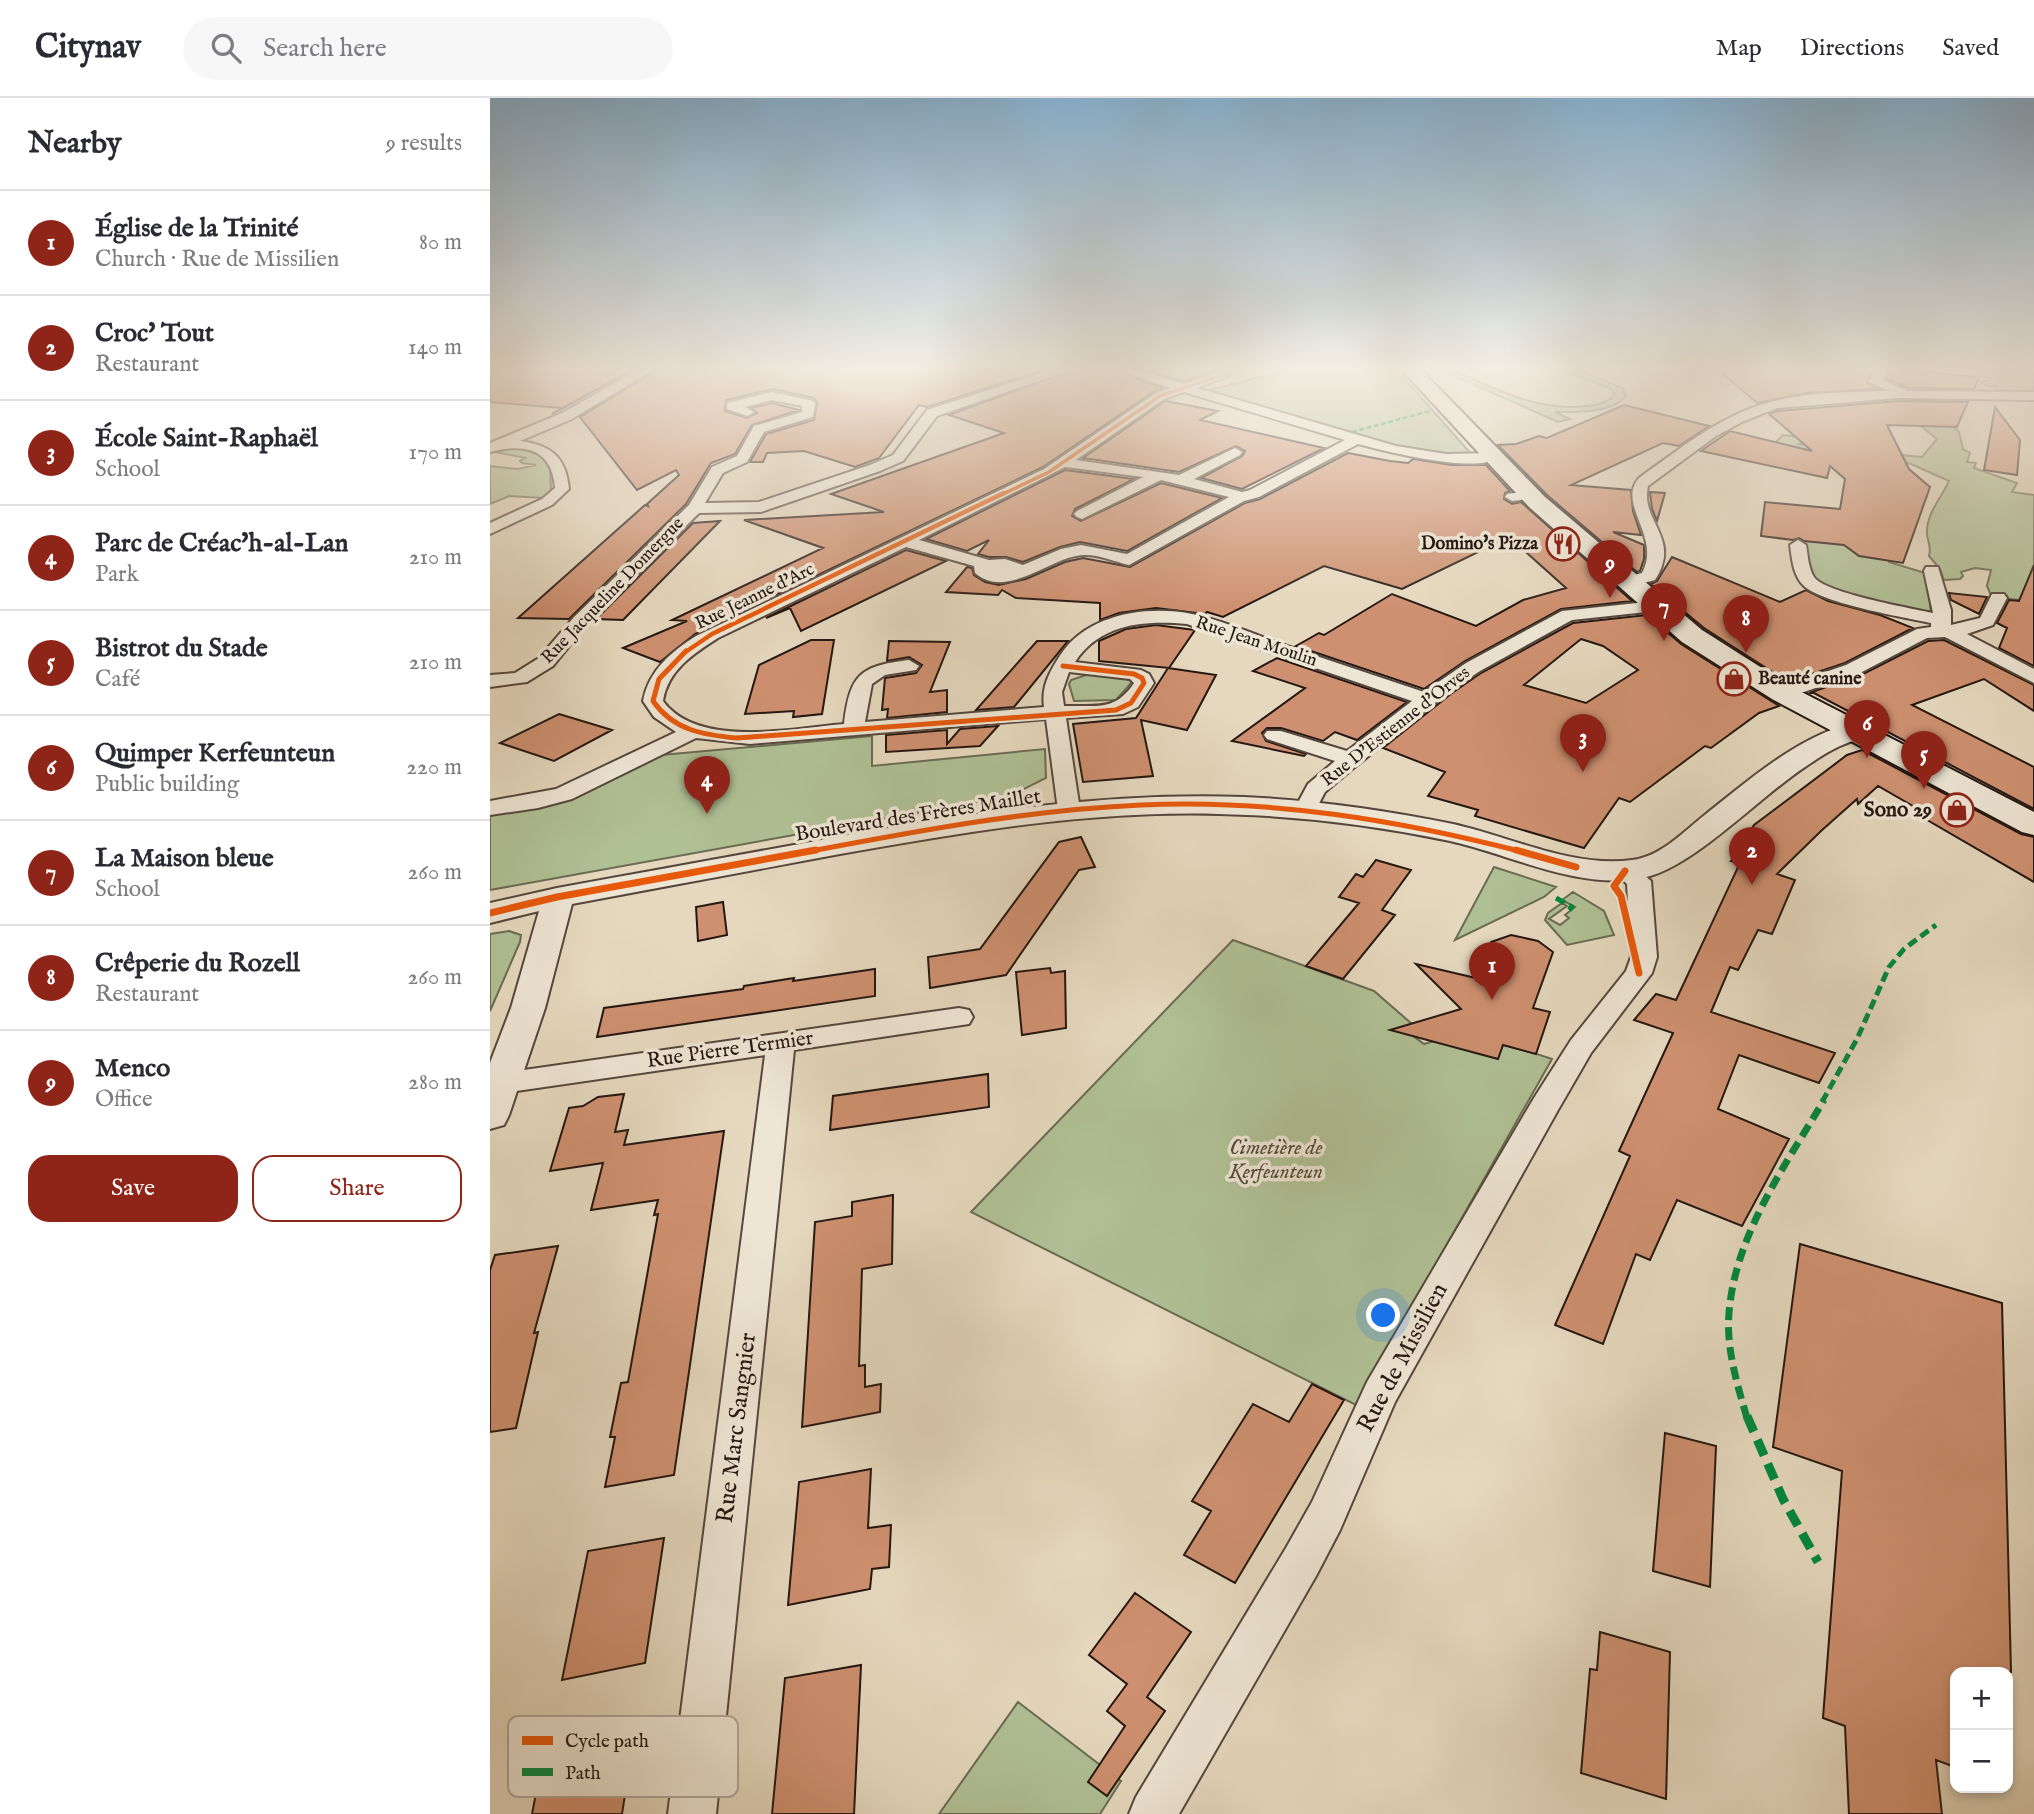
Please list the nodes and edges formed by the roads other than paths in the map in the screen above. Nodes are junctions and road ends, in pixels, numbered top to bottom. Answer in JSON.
{"nodes":[{"id":1,"x":539,"y":449,"type":"edge"},
{"id":2,"x":748,"y":449,"type":"edge"},
{"id":3,"x":905,"y":449,"type":"edge"},
{"id":4,"x":1084,"y":449,"type":"edge"},
{"id":5,"x":1337,"y":449,"type":"edge"},
{"id":6,"x":1391,"y":449,"type":"edge"},
{"id":7,"x":1485,"y":449,"type":"edge"},
{"id":8,"x":1687,"y":449,"type":"edge"},
{"id":9,"x":1235,"y":452,"type":"dead end"},
{"id":10,"x":1492,"y":457,"type":"junction"},
{"id":11,"x":1065,"y":463,"type":"junction"},
{"id":12,"x":1158,"y":475,"type":"junction"},
{"id":13,"x":1181,"y":480,"type":"junction"},
{"id":14,"x":1239,"y":497,"type":"junction"},
{"id":15,"x":695,"y":508,"type":"junction"},
{"id":16,"x":1082,"y":514,"type":"dead end"},
{"id":17,"x":490,"y":529,"type":"edge"},
{"id":18,"x":907,"y":542,"type":"junction"},
{"id":19,"x":1798,"y":545,"type":"dead end"},
{"id":20,"x":1091,"y":551,"type":"joint"},
{"id":21,"x":1932,"y":571,"type":"dead end"},
{"id":22,"x":1629,"y":582,"type":"junction"},
{"id":23,"x":1998,"y":598,"type":"dead end"},
{"id":24,"x":1656,"y":606,"type":"junction"},
{"id":25,"x":1944,"y":626,"type":"junction"},
{"id":26,"x":909,"y":666,"type":"dead end"},
{"id":27,"x":1063,"y":666,"type":"junction"},
{"id":28,"x":2034,"y":677,"type":"edge"},
{"id":29,"x":490,"y":681,"type":"edge"},
{"id":30,"x":1782,"y":693,"type":"junction"},
{"id":31,"x":1427,"y":699,"type":"junction"},
{"id":32,"x":1055,"y":713,"type":"junction"},
{"id":33,"x":1846,"y":725,"type":"junction"},
{"id":34,"x":854,"y":730,"type":"junction"},
{"id":35,"x":694,"y":731,"type":"junction"},
{"id":36,"x":1274,"y":735,"type":"dead end"},
{"id":37,"x":1350,"y":760,"type":"junction"},
{"id":38,"x":490,"y":808,"type":"edge"},
{"id":39,"x":1069,"y":810,"type":"junction"},
{"id":40,"x":1305,"y":810,"type":"junction"},
{"id":41,"x":2034,"y":825,"type":"edge"},
{"id":42,"x":1625,"y":871,"type":"junction"},
{"id":43,"x":557,"y":897,"type":"junction"},
{"id":44,"x":490,"y":902,"type":"edge"},
{"id":45,"x":490,"y":913,"type":"edge"},
{"id":46,"x":959,"y":1017,"type":"dead end"},
{"id":47,"x":781,"y":1042,"type":"junction"},
{"id":48,"x":502,"y":1083,"type":"junction"},
{"id":49,"x":490,"y":1115,"type":"edge"},
{"id":50,"x":703,"y":1716,"type":"edge"},
{"id":51,"x":1153,"y":1814,"type":"edge"}],
"edges":[{"from":1,"to":17,"type":"street"},
{"from":2,"to":15,"type":"street","name":"Rue Jacqueline Domergue"},
{"from":3,"to":15,"type":"street"},
{"from":4,"to":11,"type":"street","name":"Rue Jeanne d'Arc"},
{"from":5,"to":14,"type":"street"},
{"from":6,"to":10,"type":"street"},
{"from":7,"to":10,"type":"main road"},
{"from":8,"to":22,"type":"street"},
{"from":9,"to":13,"type":"street"},
{"from":10,"to":22,"type":"main road"},
{"from":11,"to":12,"type":"street"},
{"from":11,"to":18,"type":"street","name":"Rue Jeanne d'Arc"},
{"from":12,"to":13,"type":"street"},
{"from":12,"to":16,"type":"street"},
{"from":13,"to":14,"type":"street"},
{"from":14,"to":20,"type":"street"},
{"from":15,"to":29,"type":"street","name":"Rue Jacqueline Domergue"},
{"from":18,"to":20,"type":"street"},
{"from":18,"to":35,"type":"street","name":"Rue Jeanne d'Arc"},
{"from":19,"to":25,"type":"street"},
{"from":21,"to":25,"type":"street"},
{"from":22,"to":24,"type":"main road"},
{"from":23,"to":25,"type":"street"},
{"from":24,"to":30,"type":"main road"},
{"from":24,"to":31,"type":"street","name":"Rue D'Estienne d'Orves"},
{"from":25,"to":28,"type":"street"},
{"from":25,"to":30,"type":"street"},
{"from":26,"to":34,"type":"street"},
{"from":27,"to":31,"type":"street","name":"Rue Jean Moulin"},
{"from":27,"to":32,"type":"street","name":"Rue Jean Moulin"},
{"from":27,"to":32,"type":"street","name":"Rue Jeanne d'Arc"},
{"from":30,"to":33,"type":"main road"},
{"from":31,"to":37,"type":"street","name":"Rue D'Estienne d'Orves"},
{"from":32,"to":34,"type":"street","name":"Rue Jeanne d'Arc"},
{"from":32,"to":39,"type":"street"},
{"from":33,"to":41,"type":"main road"},
{"from":33,"to":42,"type":"street","name":"Boulevard des Frères Maillet"},
{"from":34,"to":35,"type":"street","name":"Rue Jeanne d'Arc"},
{"from":35,"to":38,"type":"street"},
{"from":36,"to":37,"type":"street"},
{"from":37,"to":40,"type":"street","name":"Rue D'Estienne d'Orves"},
{"from":39,"to":40,"type":"street","name":"Boulevard des Frères Maillet"},
{"from":39,"to":43,"type":"street","name":"Boulevard des Frères Maillet"},
{"from":40,"to":42,"type":"street","name":"Boulevard des Frères Maillet"},
{"from":42,"to":51,"type":"street","name":"Rue de Missilien"},
{"from":43,"to":44,"type":"street","name":"Boulevard des Frères Maillet"},
{"from":43,"to":45,"type":"street","name":"Boulevard des Frères Maillet"},
{"from":43,"to":48,"type":"street"},
{"from":46,"to":47,"type":"street","name":"Rue Pierre Termier"},
{"from":47,"to":48,"type":"street","name":"Rue Pierre Termier"},
{"from":47,"to":50,"type":"street","name":"Rue Marc Sangnier"},
{"from":48,"to":49,"type":"street"}]}
